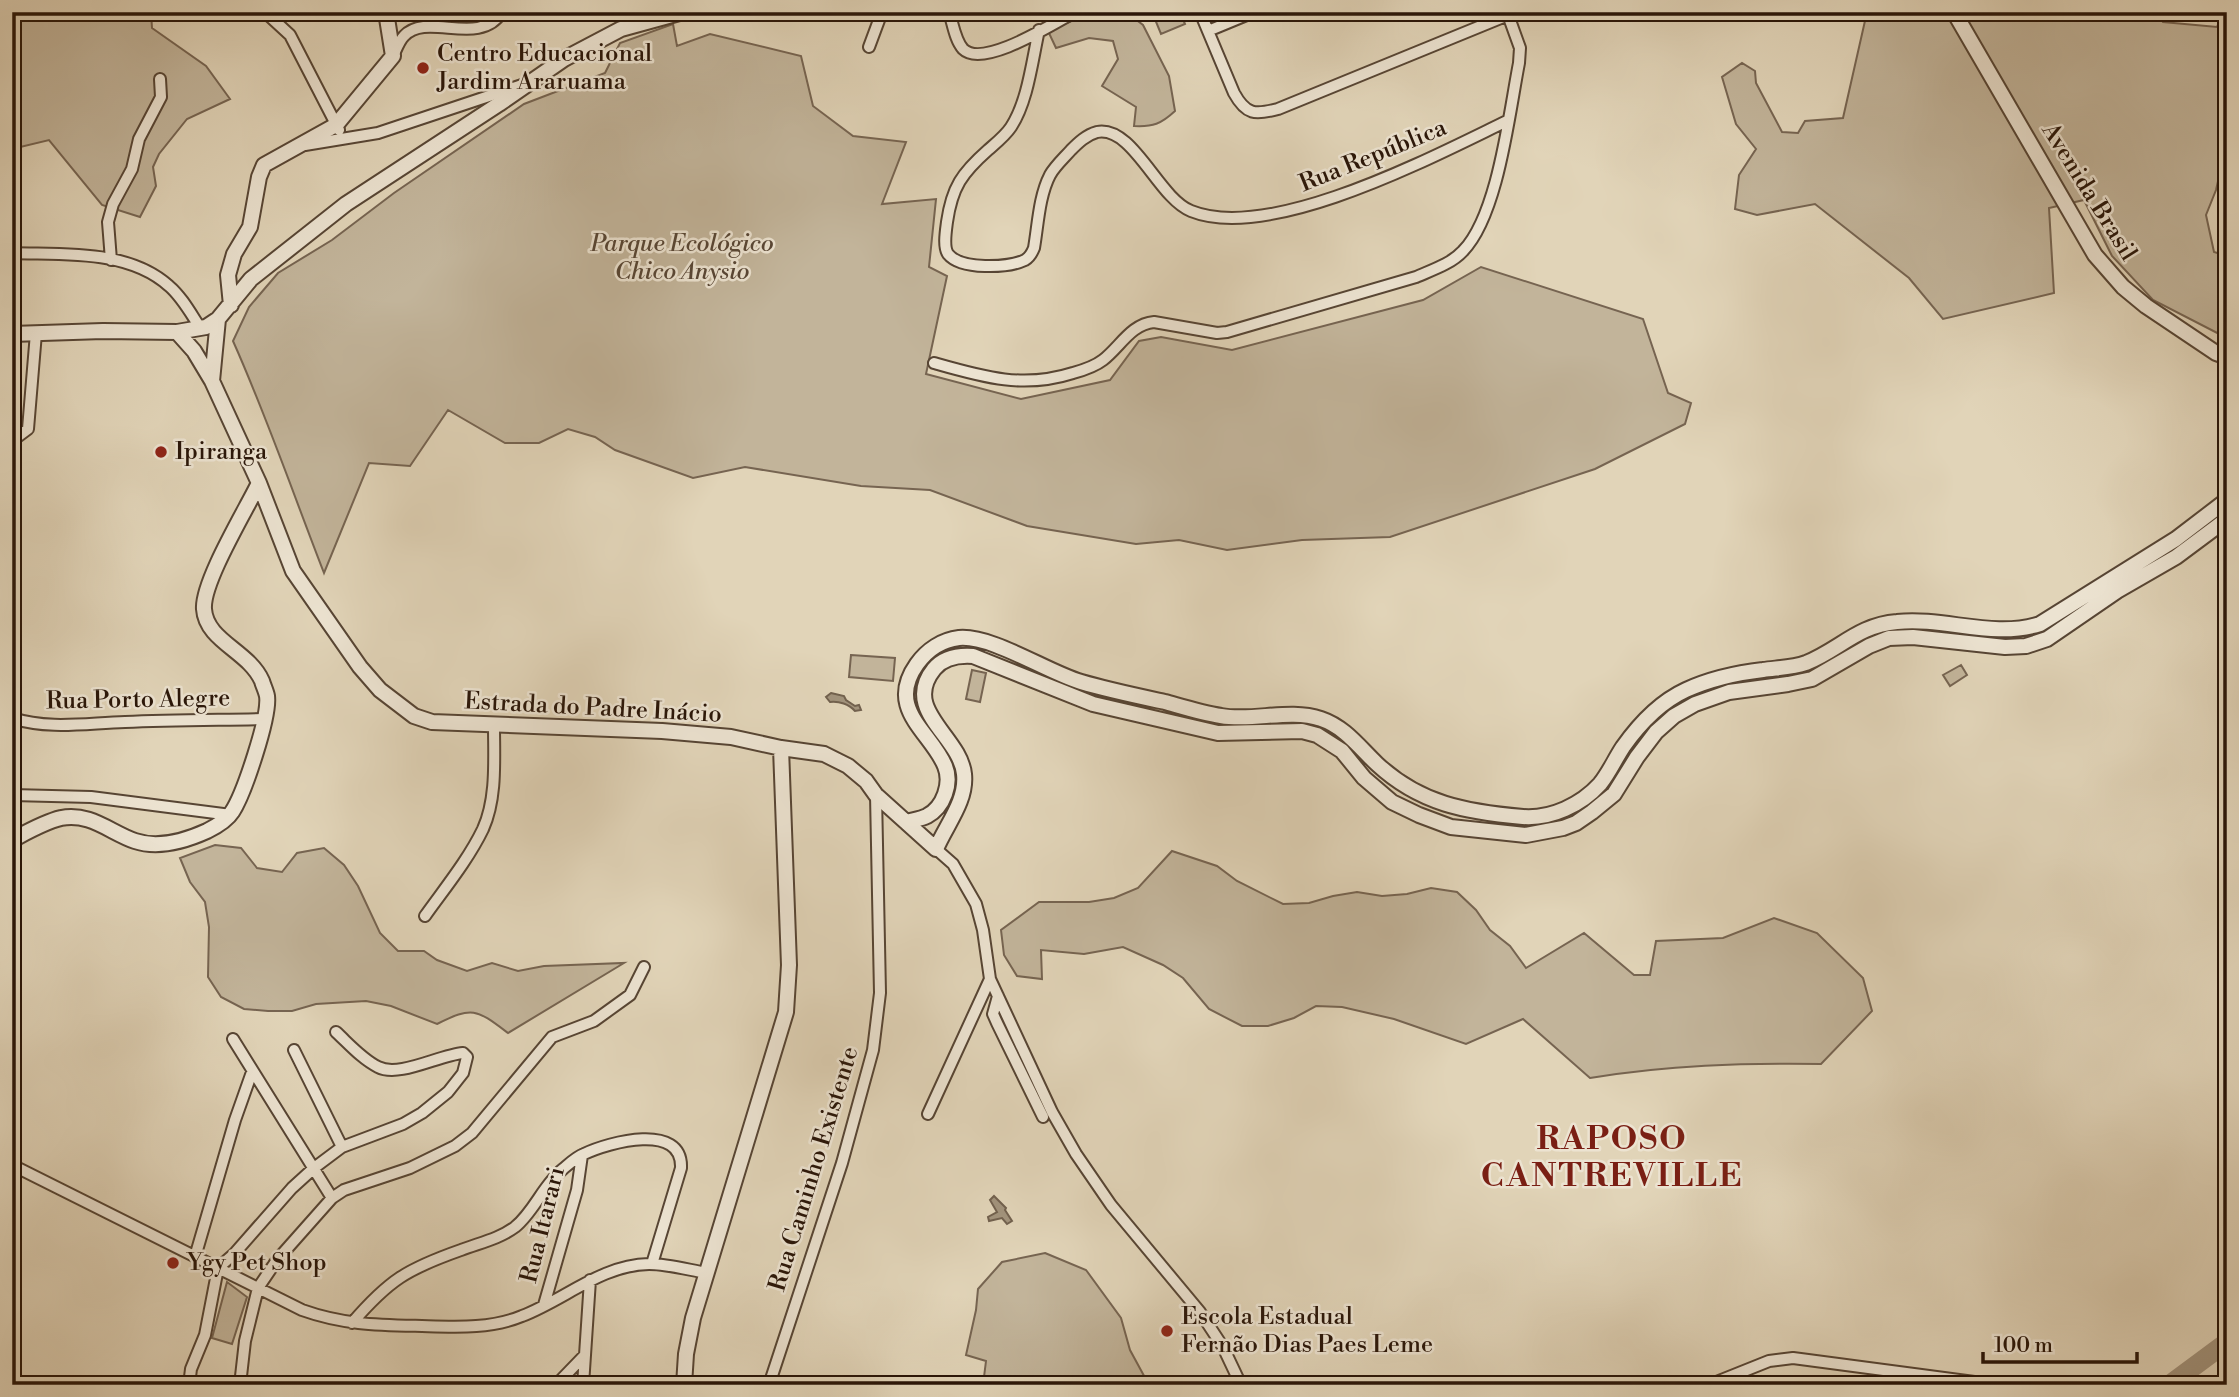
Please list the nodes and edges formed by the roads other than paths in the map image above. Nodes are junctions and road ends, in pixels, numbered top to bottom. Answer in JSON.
{"nodes":[{"id":1,"x":265,"y":12,"type":"edge"},
{"id":2,"x":386,"y":12,"type":"edge"},
{"id":3,"x":502,"y":12,"type":"edge"},
{"id":4,"x":683,"y":12,"type":"edge"},
{"id":5,"x":882,"y":12,"type":"edge"},
{"id":6,"x":949,"y":12,"type":"edge"},
{"id":7,"x":1075,"y":12,"type":"edge"},
{"id":8,"x":1200,"y":12,"type":"edge"},
{"id":9,"x":1254,"y":12,"type":"edge"},
{"id":10,"x":1954,"y":12,"type":"edge"},
{"id":11,"x":1508,"y":14,"type":"edge"},
{"id":12,"x":1040,"y":30,"type":"junction"},
{"id":13,"x":1208,"y":31,"type":"junction"},
{"id":14,"x":869,"y":47,"type":"dead end"},
{"id":15,"x":393,"y":56,"type":"junction"},
{"id":16,"x":160,"y":79,"type":"dead end"},
{"id":17,"x":528,"y":83,"type":"junction"},
{"id":18,"x":1507,"y":121,"type":"junction"},
{"id":19,"x":336,"y":125,"type":"junction"},
{"id":20,"x":355,"y":137,"type":"junction"},
{"id":21,"x":303,"y":145,"type":"junction"},
{"id":22,"x":12,"y":253,"type":"edge"},
{"id":23,"x":111,"y":260,"type":"junction"},
{"id":24,"x":231,"y":305,"type":"junction"},
{"id":25,"x":218,"y":319,"type":"junction"},
{"id":26,"x":201,"y":329,"type":"junction"},
{"id":27,"x":177,"y":332,"type":"junction"},
{"id":28,"x":36,"y":333,"type":"junction"},
{"id":29,"x":12,"y":334,"type":"edge"},
{"id":30,"x":214,"y":351,"type":"junction"},
{"id":31,"x":196,"y":355,"type":"junction"},
{"id":32,"x":2227,"y":357,"type":"edge"},
{"id":33,"x":934,"y":363,"type":"dead end"},
{"id":34,"x":212,"y":381,"type":"junction"},
{"id":35,"x":12,"y":441,"type":"edge"},
{"id":36,"x":259,"y":483,"type":"junction"},
{"id":37,"x":2227,"y":500,"type":"edge"},
{"id":38,"x":2227,"y":519,"type":"edge"},
{"id":39,"x":2114,"y":585,"type":"junction"},
{"id":40,"x":908,"y":686,"type":"junction"},
{"id":41,"x":925,"y":689,"type":"junction"},
{"id":42,"x":1664,"y":702,"type":"junction"},
{"id":43,"x":1198,"y":710,"type":"junction"},
{"id":44,"x":1674,"y":716,"type":"junction"},
{"id":45,"x":12,"y":718,"type":"edge"},
{"id":46,"x":265,"y":719,"type":"junction"},
{"id":47,"x":494,"y":726,"type":"junction"},
{"id":48,"x":1194,"y":728,"type":"junction"},
{"id":49,"x":781,"y":748,"type":"junction"},
{"id":50,"x":12,"y":795,"type":"edge"},
{"id":51,"x":876,"y":795,"type":"junction"},
{"id":52,"x":231,"y":815,"type":"junction"},
{"id":53,"x":926,"y":816,"type":"junction"},
{"id":54,"x":1541,"y":817,"type":"junction"},
{"id":55,"x":906,"y":822,"type":"junction"},
{"id":56,"x":943,"y":831,"type":"junction"},
{"id":57,"x":1544,"y":833,"type":"junction"},
{"id":58,"x":12,"y":840,"type":"edge"},
{"id":59,"x":936,"y":849,"type":"junction"},
{"id":60,"x":425,"y":916,"type":"dead end"},
{"id":61,"x":644,"y":967,"type":"dead end"},
{"id":62,"x":990,"y":979,"type":"junction"},
{"id":63,"x":998,"y":996,"type":"junction"},
{"id":64,"x":336,"y":1032,"type":"dead end"},
{"id":65,"x":233,"y":1040,"type":"dead end"},
{"id":66,"x":294,"y":1050,"type":"dead end"},
{"id":67,"x":252,"y":1072,"type":"junction"},
{"id":68,"x":928,"y":1114,"type":"dead end"},
{"id":69,"x":1044,"y":1117,"type":"dead end"},
{"id":70,"x":342,"y":1147,"type":"junction"},
{"id":71,"x":582,"y":1155,"type":"junction"},
{"id":72,"x":12,"y":1165,"type":"edge"},
{"id":73,"x":314,"y":1168,"type":"junction"},
{"id":74,"x":332,"y":1198,"type":"junction"},
{"id":75,"x":195,"y":1257,"type":"junction"},
{"id":76,"x":652,"y":1264,"type":"junction"},
{"id":77,"x":218,"y":1268,"type":"junction"},
{"id":78,"x":708,"y":1273,"type":"junction"},
{"id":79,"x":590,"y":1280,"type":"junction"},
{"id":80,"x":258,"y":1288,"type":"junction"},
{"id":81,"x":544,"y":1305,"type":"junction"},
{"id":82,"x":352,"y":1324,"type":"junction"},
{"id":83,"x":584,"y":1356,"type":"junction"},
{"id":84,"x":189,"y":1385,"type":"edge"},
{"id":85,"x":240,"y":1385,"type":"edge"},
{"id":86,"x":556,"y":1385,"type":"edge"},
{"id":87,"x":583,"y":1385,"type":"edge"},
{"id":88,"x":684,"y":1385,"type":"edge"},
{"id":89,"x":769,"y":1385,"type":"edge"},
{"id":90,"x":1241,"y":1385,"type":"edge"},
{"id":91,"x":1709,"y":1385,"type":"edge"},
{"id":92,"x":1997,"y":1385,"type":"edge"}],
"edges":[{"from":1,"to":19,"type":"street"},
{"from":2,"to":15,"type":"street"},
{"from":3,"to":15,"type":"street"},
{"from":4,"to":17,"type":"street"},
{"from":5,"to":14,"type":"street"},
{"from":6,"to":12,"type":"street"},
{"from":7,"to":12,"type":"street"},
{"from":8,"to":13,"type":"street"},
{"from":9,"to":13,"type":"street"},
{"from":10,"to":32,"type":"street","name":"Avenida Brasil"},
{"from":11,"to":13,"type":"street"},
{"from":11,"to":18,"type":"street"},
{"from":12,"to":18,"type":"street","name":"Rua República"},
{"from":15,"to":19,"type":"street"},
{"from":16,"to":23,"type":"street"},
{"from":17,"to":20,"type":"street"},
{"from":17,"to":24,"type":"street"},
{"from":18,"to":33,"type":"street"},
{"from":19,"to":20,"type":"street"},
{"from":19,"to":21,"type":"street"},
{"from":20,"to":21,"type":"street"},
{"from":21,"to":24,"type":"street"},
{"from":22,"to":23,"type":"street"},
{"from":23,"to":26,"type":"street"},
{"from":24,"to":25,"type":"street"},
{"from":25,"to":26,"type":"street"},
{"from":25,"to":30,"type":"street"},
{"from":26,"to":27,"type":"street"},
{"from":27,"to":28,"type":"street"},
{"from":27,"to":31,"type":"street","name":"Estrada do Padre Inácio"},
{"from":28,"to":29,"type":"street"},
{"from":28,"to":35,"type":"street"},
{"from":30,"to":31,"type":"street"},
{"from":30,"to":34,"type":"street"},
{"from":31,"to":34,"type":"street","name":"Estrada do Padre Inácio"},
{"from":34,"to":36,"type":"street","name":"Estrada do Padre Inácio"},
{"from":36,"to":46,"type":"street"},
{"from":36,"to":47,"type":"street","name":"Estrada do Padre Inácio"},
{"from":37,"to":39,"type":"street"},
{"from":38,"to":39,"type":"street"},
{"from":39,"to":42,"type":"street"},
{"from":39,"to":44,"type":"street"},
{"from":40,"to":41,"type":"street"},
{"from":40,"to":43,"type":"street"},
{"from":40,"to":53,"type":"street"},
{"from":41,"to":48,"type":"street"},
{"from":41,"to":56,"type":"street"},
{"from":42,"to":44,"type":"street"},
{"from":42,"to":54,"type":"street"},
{"from":43,"to":48,"type":"street"},
{"from":43,"to":54,"type":"street"},
{"from":44,"to":57,"type":"street"},
{"from":45,"to":46,"type":"street","name":"Rua Porto Alegre"},
{"from":46,"to":52,"type":"street"},
{"from":47,"to":49,"type":"street","name":"Estrada do Padre Inácio"},
{"from":47,"to":60,"type":"street"},
{"from":48,"to":57,"type":"street"},
{"from":49,"to":51,"type":"street","name":"Estrada do Padre Inácio"},
{"from":49,"to":78,"type":"street"},
{"from":50,"to":52,"type":"street"},
{"from":51,"to":55,"type":"street","name":"Estrada do Padre Inácio"},
{"from":51,"to":89,"type":"street","name":"Rua Caminho Existente"},
{"from":52,"to":58,"type":"street"},
{"from":53,"to":55,"type":"street"},
{"from":53,"to":56,"type":"street"},
{"from":54,"to":57,"type":"street"},
{"from":55,"to":59,"type":"street","name":"Estrada do Padre Inácio"},
{"from":56,"to":59,"type":"street"},
{"from":59,"to":62,"type":"street"},
{"from":61,"to":74,"type":"street"},
{"from":62,"to":63,"type":"street"},
{"from":62,"to":68,"type":"street"},
{"from":63,"to":69,"type":"street"},
{"from":63,"to":90,"type":"street"},
{"from":64,"to":70,"type":"street"},
{"from":65,"to":67,"type":"street"},
{"from":66,"to":70,"type":"street"},
{"from":67,"to":73,"type":"street"},
{"from":67,"to":75,"type":"street"},
{"from":70,"to":73,"type":"street"},
{"from":71,"to":76,"type":"street"},
{"from":71,"to":81,"type":"street","name":"Rua Itarari"},
{"from":71,"to":82,"type":"street"},
{"from":72,"to":75,"type":"street"},
{"from":73,"to":74,"type":"street"},
{"from":73,"to":77,"type":"street"},
{"from":74,"to":80,"type":"street"},
{"from":75,"to":77,"type":"street"},
{"from":76,"to":78,"type":"street"},
{"from":76,"to":79,"type":"street"},
{"from":77,"to":80,"type":"street"},
{"from":77,"to":84,"type":"street"},
{"from":78,"to":88,"type":"street"},
{"from":79,"to":81,"type":"street"},
{"from":79,"to":83,"type":"street"},
{"from":80,"to":82,"type":"street"},
{"from":80,"to":85,"type":"street"},
{"from":81,"to":82,"type":"street"},
{"from":83,"to":86,"type":"street"},
{"from":83,"to":87,"type":"street"},
{"from":91,"to":92,"type":"street"}]}
